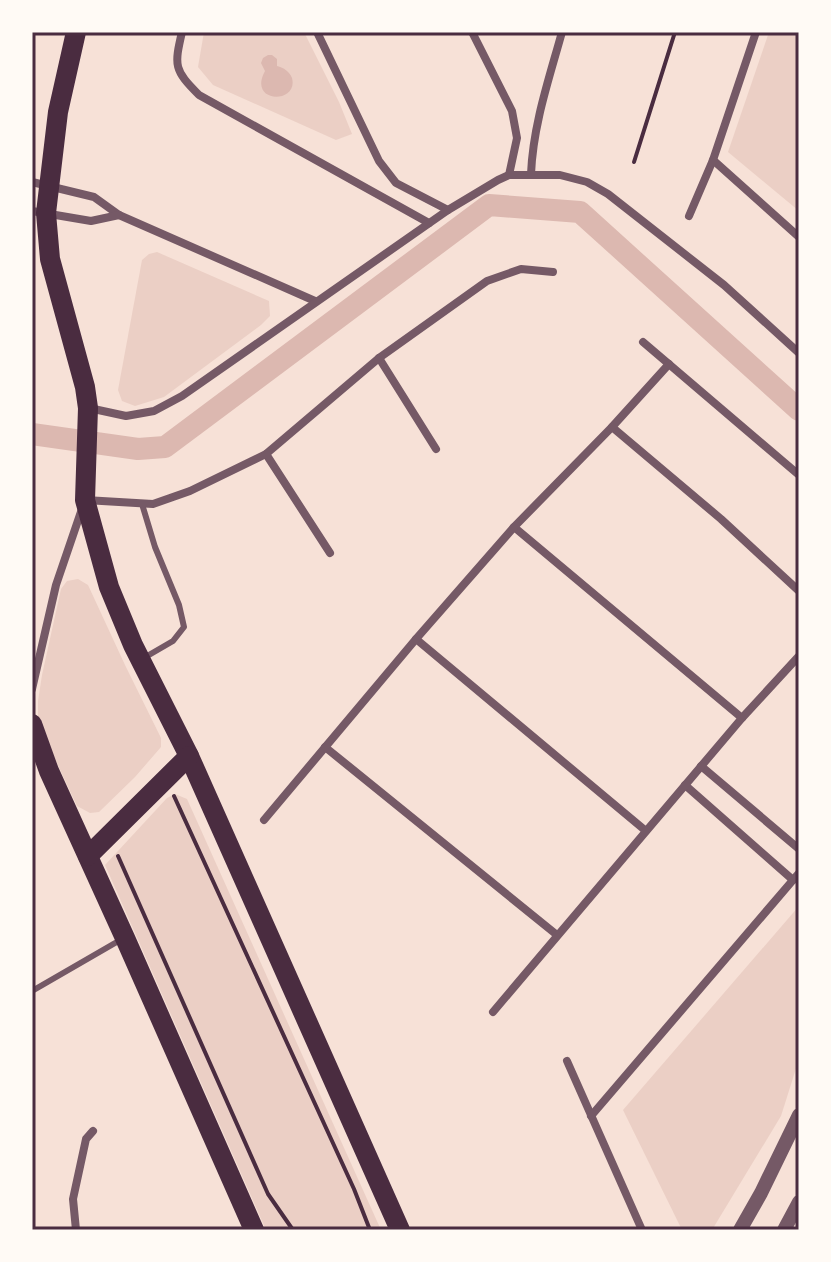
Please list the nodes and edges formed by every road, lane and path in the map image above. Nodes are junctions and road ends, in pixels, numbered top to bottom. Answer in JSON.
{"nodes":[{"id":1,"x":76,"y":32,"type":"edge"},
{"id":2,"x":182,"y":32,"type":"edge"},
{"id":3,"x":317,"y":32,"type":"edge"},
{"id":4,"x":472,"y":32,"type":"edge"},
{"id":5,"x":562,"y":32,"type":"edge"},
{"id":6,"x":675,"y":32,"type":"edge"},
{"id":7,"x":756,"y":32,"type":"edge"},
{"id":8,"x":713,"y":160,"type":"junction"},
{"id":9,"x":634,"y":162,"type":"dead end"},
{"id":10,"x":531,"y":174,"type":"junction"},
{"id":11,"x":509,"y":175,"type":"junction"},
{"id":12,"x":40,"y":183,"type":"edge"},
{"id":13,"x":448,"y":210,"type":"junction"},
{"id":14,"x":39,"y":212,"type":"edge"},
{"id":15,"x":119,"y":215,"type":"junction"},
{"id":16,"x":689,"y":216,"type":"dead end"},
{"id":17,"x":429,"y":223,"type":"junction"},
{"id":18,"x":799,"y":237,"type":"edge"},
{"id":19,"x":553,"y":272,"type":"dead end"},
{"id":20,"x":315,"y":301,"type":"junction"},
{"id":21,"x":643,"y":342,"type":"dead end"},
{"id":22,"x":799,"y":353,"type":"edge"},
{"id":23,"x":379,"y":358,"type":"junction"},
{"id":24,"x":669,"y":364,"type":"junction"},
{"id":25,"x":88,"y":408,"type":"junction"},
{"id":26,"x":612,"y":427,"type":"junction"},
{"id":27,"x":436,"y":449,"type":"dead end"},
{"id":28,"x":266,"y":454,"type":"junction"},
{"id":29,"x":799,"y":475,"type":"edge"},
{"id":30,"x":85,"y":500,"type":"junction"},
{"id":31,"x":142,"y":504,"type":"junction"},
{"id":32,"x":514,"y":527,"type":"junction"},
{"id":33,"x":330,"y":553,"type":"dead end"},
{"id":34,"x":799,"y":591,"type":"edge"},
{"id":35,"x":416,"y":639,"type":"junction"},
{"id":36,"x":799,"y":656,"type":"edge"},
{"id":37,"x":141,"y":659,"type":"junction"},
{"id":38,"x":32,"y":689,"type":"edge"},
{"id":39,"x":742,"y":718,"type":"junction"},
{"id":40,"x":32,"y":724,"type":"edge"},
{"id":41,"x":325,"y":747,"type":"junction"},
{"id":42,"x":189,"y":756,"type":"junction"},
{"id":43,"x":701,"y":766,"type":"junction"},
{"id":44,"x":166,"y":779,"type":"junction"},
{"id":45,"x":685,"y":785,"type":"junction"},
{"id":46,"x":264,"y":820,"type":"dead end"},
{"id":47,"x":646,"y":831,"type":"junction"},
{"id":48,"x":109,"y":836,"type":"junction"},
{"id":49,"x":799,"y":849,"type":"edge"},
{"id":50,"x":88,"y":856,"type":"junction"},
{"id":51,"x":796,"y":876,"type":"edge"},
{"id":52,"x":557,"y":935,"type":"junction"},
{"id":53,"x":125,"y":938,"type":"junction"},
{"id":54,"x":32,"y":991,"type":"edge"},
{"id":55,"x":493,"y":1012,"type":"dead end"},
{"id":56,"x":567,"y":1061,"type":"dead end"},
{"id":57,"x":799,"y":1115,"type":"edge"},
{"id":58,"x":591,"y":1116,"type":"junction"},
{"id":59,"x":93,"y":1131,"type":"dead end"},
{"id":60,"x":799,"y":1202,"type":"edge"},
{"id":61,"x":76,"y":1230,"type":"edge"},
{"id":62,"x":254,"y":1230,"type":"edge"},
{"id":63,"x":293,"y":1230,"type":"edge"},
{"id":64,"x":370,"y":1230,"type":"edge"},
{"id":65,"x":400,"y":1230,"type":"edge"},
{"id":66,"x":642,"y":1230,"type":"edge"},
{"id":67,"x":740,"y":1230,"type":"edge"},
{"id":68,"x":784,"y":1230,"type":"edge"}],
"edges":[{"from":1,"to":12,"type":"main road"},
{"from":2,"to":17,"type":"street"},
{"from":3,"to":13,"type":"street"},
{"from":4,"to":11,"type":"street"},
{"from":5,"to":10,"type":"street"},
{"from":6,"to":9,"type":"path"},
{"from":7,"to":8,"type":"street"},
{"from":8,"to":16,"type":"street"},
{"from":8,"to":18,"type":"street"},
{"from":10,"to":11,"type":"street"},
{"from":10,"to":22,"type":"street"},
{"from":11,"to":13,"type":"street"},
{"from":12,"to":14,"type":"main road"},
{"from":12,"to":15,"type":"street"},
{"from":13,"to":17,"type":"street"},
{"from":14,"to":15,"type":"street"},
{"from":14,"to":25,"type":"main road"},
{"from":15,"to":20,"type":"street"},
{"from":17,"to":20,"type":"street"},
{"from":19,"to":23,"type":"street"},
{"from":20,"to":25,"type":"street"},
{"from":21,"to":24,"type":"street"},
{"from":23,"to":27,"type":"street"},
{"from":23,"to":28,"type":"street"},
{"from":24,"to":26,"type":"street"},
{"from":24,"to":29,"type":"street"},
{"from":25,"to":30,"type":"main road"},
{"from":26,"to":32,"type":"street"},
{"from":26,"to":34,"type":"street"},
{"from":28,"to":31,"type":"street"},
{"from":28,"to":33,"type":"street"},
{"from":30,"to":31,"type":"street"},
{"from":30,"to":37,"type":"main road"},
{"from":30,"to":38,"type":"street"},
{"from":31,"to":37,"type":"lane"},
{"from":32,"to":35,"type":"street"},
{"from":32,"to":39,"type":"street"},
{"from":35,"to":41,"type":"street"},
{"from":35,"to":47,"type":"street"},
{"from":36,"to":39,"type":"street"},
{"from":37,"to":42,"type":"main road"},
{"from":39,"to":43,"type":"street"},
{"from":40,"to":50,"type":"main road"},
{"from":41,"to":46,"type":"street"},
{"from":41,"to":52,"type":"street"},
{"from":42,"to":44,"type":"main road"},
{"from":42,"to":65,"type":"main road"},
{"from":43,"to":45,"type":"street"},
{"from":43,"to":49,"type":"street"},
{"from":44,"to":48,"type":"main road"},
{"from":44,"to":64,"type":"path"},
{"from":45,"to":47,"type":"street"},
{"from":45,"to":51,"type":"street"},
{"from":47,"to":52,"type":"street"},
{"from":48,"to":50,"type":"main road"},
{"from":48,"to":63,"type":"path"},
{"from":50,"to":53,"type":"main road"},
{"from":51,"to":58,"type":"street"},
{"from":52,"to":55,"type":"street"},
{"from":53,"to":54,"type":"lane"},
{"from":53,"to":62,"type":"main road"},
{"from":56,"to":58,"type":"street"},
{"from":57,"to":67,"type":"street"},
{"from":58,"to":66,"type":"street"},
{"from":59,"to":61,"type":"street"},
{"from":60,"to":68,"type":"street"}]}
